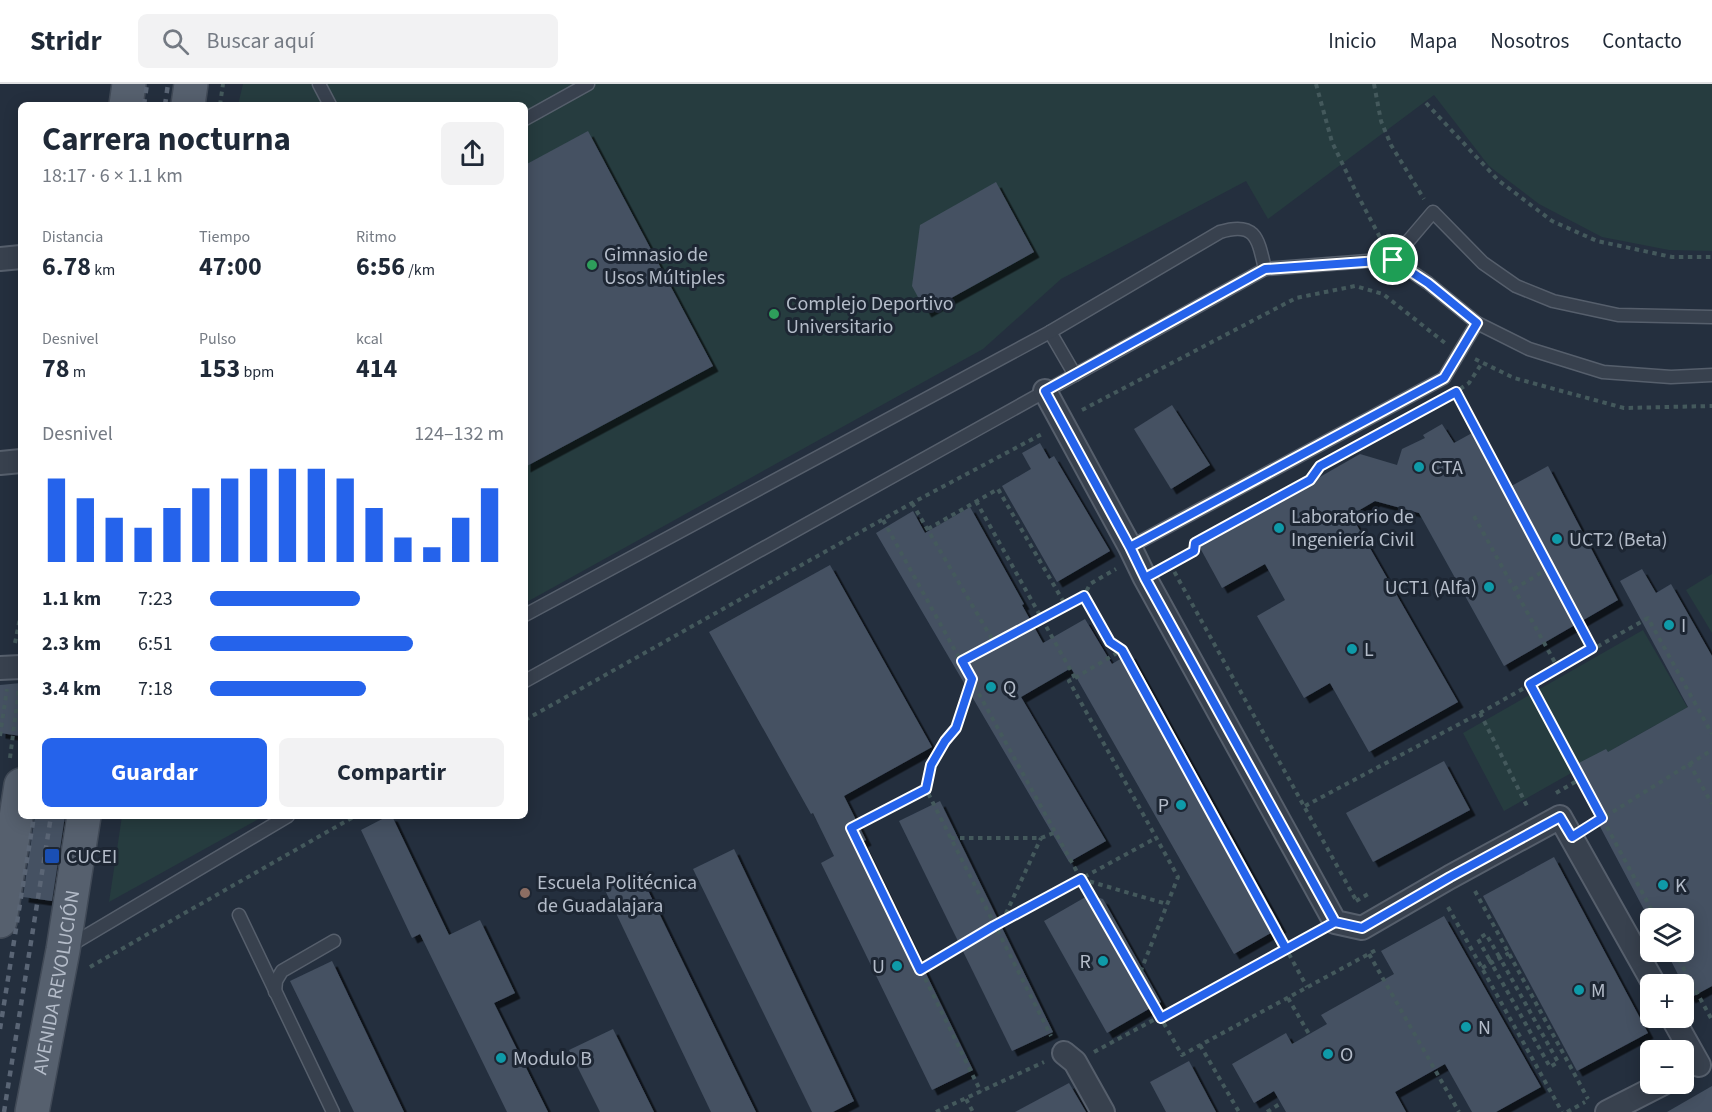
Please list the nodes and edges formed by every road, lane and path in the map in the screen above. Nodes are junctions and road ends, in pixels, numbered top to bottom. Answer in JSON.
{"nodes":[{"id":1,"x":129,"y":84,"type":"edge"},
{"id":2,"x":191,"y":84,"type":"edge"},
{"id":3,"x":223,"y":84,"type":"edge"},
{"id":4,"x":319,"y":84,"type":"edge"},
{"id":5,"x":588,"y":84,"type":"edge"},
{"id":6,"x":1316,"y":84,"type":"edge"},
{"id":7,"x":1374,"y":84,"type":"edge"},
{"id":8,"x":126,"y":102,"type":"edge"},
{"id":9,"x":188,"y":102,"type":"edge"},
{"id":10,"x":220,"y":102,"type":"edge"},
{"id":11,"x":328,"y":102,"type":"edge"},
{"id":12,"x":1426,"y":104,"type":"dead end"},
{"id":13,"x":528,"y":117,"type":"edge"},
{"id":14,"x":1433,"y":212,"type":"junction"},
{"id":15,"x":18,"y":257,"type":"edge"},
{"id":16,"x":1712,"y":257,"type":"edge"},
{"id":17,"x":0,"y":260,"type":"edge"},
{"id":18,"x":1393,"y":260,"type":"junction"},
{"id":19,"x":1265,"y":269,"type":"junction"},
{"id":20,"x":1712,"y":317,"type":"edge"},
{"id":21,"x":1477,"y":323,"type":"junction"},
{"id":22,"x":1050,"y":332,"type":"junction"},
{"id":23,"x":1482,"y":363,"type":"dead end"},
{"id":24,"x":1075,"y":375,"type":"junction"},
{"id":25,"x":1712,"y":375,"type":"edge"},
{"id":26,"x":1045,"y":391,"type":"junction"},
{"id":27,"x":1456,"y":392,"type":"junction"},
{"id":28,"x":1446,"y":397,"type":"dead end"},
{"id":29,"x":18,"y":461,"type":"edge"},
{"id":30,"x":0,"y":463,"type":"edge"},
{"id":31,"x":1320,"y":466,"type":"dead end"},
{"id":32,"x":976,"y":501,"type":"junction"},
{"id":33,"x":912,"y":503,"type":"dead end"},
{"id":34,"x":1474,"y":516,"type":"dead end"},
{"id":35,"x":883,"y":520,"type":"dead end"},
{"id":36,"x":928,"y":529,"type":"junction"},
{"id":37,"x":1125,"y":556,"type":"junction"},
{"id":38,"x":1170,"y":564,"type":"junction"},
{"id":39,"x":1549,"y":568,"type":"junction"},
{"id":40,"x":1145,"y":578,"type":"junction"},
{"id":41,"x":1514,"y":589,"type":"junction"},
{"id":42,"x":1084,"y":596,"type":"junction"},
{"id":43,"x":1066,"y":606,"type":"junction"},
{"id":44,"x":528,"y":613,"type":"edge"},
{"id":45,"x":1042,"y":619,"type":"junction"},
{"id":46,"x":995,"y":644,"type":"junction"},
{"id":47,"x":1592,"y":648,"type":"junction"},
{"id":48,"x":1122,"y":650,"type":"junction"},
{"id":49,"x":962,"y":661,"type":"junction"},
{"id":50,"x":0,"y":668,"type":"edge"},
{"id":51,"x":1558,"y":668,"type":"junction"},
{"id":52,"x":18,"y":676,"type":"edge"},
{"id":53,"x":1075,"y":678,"type":"junction"},
{"id":54,"x":528,"y":679,"type":"edge"},
{"id":55,"x":972,"y":679,"type":"junction"},
{"id":56,"x":1530,"y":684,"type":"junction"},
{"id":57,"x":1480,"y":713,"type":"junction"},
{"id":58,"x":18,"y":717,"type":"edge"},
{"id":59,"x":1712,"y":734,"type":"edge"},
{"id":60,"x":1712,"y":750,"type":"edge"},
{"id":61,"x":1689,"y":763,"type":"junction"},
{"id":62,"x":15,"y":778,"type":"edge"},
{"id":63,"x":926,"y":789,"type":"junction"},
{"id":64,"x":1712,"y":804,"type":"edge"},
{"id":65,"x":1305,"y":806,"type":"junction"},
{"id":66,"x":1528,"y":808,"type":"dead end"},
{"id":67,"x":1602,"y":818,"type":"junction"},
{"id":68,"x":84,"y":819,"type":"edge"},
{"id":69,"x":284,"y":819,"type":"edge"},
{"id":70,"x":349,"y":819,"type":"edge"},
{"id":71,"x":1056,"y":832,"type":"junction"},
{"id":72,"x":1572,"y":837,"type":"junction"},
{"id":73,"x":951,"y":838,"type":"junction"},
{"id":74,"x":1041,"y":838,"type":"junction"},
{"id":75,"x":1156,"y":838,"type":"junction"},
{"id":76,"x":1081,"y":879,"type":"junction"},
{"id":77,"x":3,"y":881,"type":"edge"},
{"id":78,"x":1475,"y":891,"type":"dead end"},
{"id":79,"x":1167,"y":904,"type":"junction"},
{"id":80,"x":1448,"y":907,"type":"dead end"},
{"id":81,"x":1651,"y":908,"type":"edge"},
{"id":82,"x":239,"y":915,"type":"dead end"},
{"id":83,"x":0,"y":921,"type":"edge"},
{"id":84,"x":1002,"y":922,"type":"junction"},
{"id":85,"x":1335,"y":922,"type":"junction"},
{"id":86,"x":994,"y":926,"type":"junction"},
{"id":87,"x":334,"y":941,"type":"dead end"},
{"id":88,"x":1286,"y":949,"type":"junction"},
{"id":89,"x":1369,"y":954,"type":"dead end"},
{"id":90,"x":1509,"y":954,"type":"junction"},
{"id":91,"x":1500,"y":958,"type":"junction"},
{"id":92,"x":76,"y":959,"type":"junction"},
{"id":93,"x":1680,"y":962,"type":"edge"},
{"id":94,"x":1482,"y":968,"type":"junction"},
{"id":95,"x":920,"y":970,"type":"junction"},
{"id":96,"x":1648,"y":974,"type":"edge"},
{"id":97,"x":1138,"y":978,"type":"junction"},
{"id":98,"x":1307,"y":987,"type":"dead end"},
{"id":99,"x":275,"y":994,"type":"junction"},
{"id":100,"x":1288,"y":998,"type":"dead end"},
{"id":101,"x":1161,"y":1018,"type":"junction"},
{"id":102,"x":1712,"y":1020,"type":"edge"},
{"id":103,"x":1678,"y":1028,"type":"edge"},
{"id":104,"x":1309,"y":1035,"type":"dead end"},
{"id":105,"x":1200,"y":1045,"type":"dead end"},
{"id":106,"x":1182,"y":1054,"type":"dead end"},
{"id":107,"x":1069,"y":1057,"type":"junction"},
{"id":108,"x":1698,"y":1066,"type":"edge"},
{"id":109,"x":981,"y":1092,"type":"junction"},
{"id":110,"x":1640,"y":1093,"type":"edge"},
{"id":111,"x":966,"y":1099,"type":"junction"},
{"id":112,"x":1281,"y":1103,"type":"dead end"},
{"id":113,"x":1599,"y":1109,"type":"edge"},
{"id":114,"x":32,"y":1112,"type":"edge"},
{"id":115,"x":333,"y":1112,"type":"edge"},
{"id":116,"x":936,"y":1112,"type":"edge"},
{"id":117,"x":973,"y":1112,"type":"edge"},
{"id":118,"x":1103,"y":1112,"type":"edge"},
{"id":119,"x":1239,"y":1112,"type":"edge"},
{"id":120,"x":1267,"y":1112,"type":"edge"},
{"id":121,"x":1459,"y":1112,"type":"edge"},
{"id":122,"x":1562,"y":1112,"type":"edge"}],
"edges":[{"from":1,"to":8,"type":"main road"},
{"from":2,"to":9,"type":"main road"},
{"from":3,"to":10,"type":"path"},
{"from":4,"to":11,"type":"lane"},
{"from":5,"to":13,"type":"lane"},
{"from":6,"to":18,"type":"path"},
{"from":7,"to":14,"type":"path"},
{"from":12,"to":16,"type":"path"},
{"from":14,"to":18,"type":"lane"},
{"from":14,"to":20,"type":"lane"},
{"from":15,"to":17,"type":"street"},
{"from":18,"to":19,"type":"lane"},
{"from":18,"to":21,"type":"lane"},
{"from":19,"to":22,"type":"lane"},
{"from":19,"to":24,"type":"lane"},
{"from":21,"to":25,"type":"lane"},
{"from":21,"to":37,"type":"lane"},
{"from":22,"to":24,"type":"lane"},
{"from":22,"to":44,"type":"lane"},
{"from":23,"to":27,"type":"path"},
{"from":24,"to":26,"type":"lane"},
{"from":26,"to":37,"type":"street"},
{"from":26,"to":54,"type":"lane"},
{"from":27,"to":28,"type":"path"},
{"from":27,"to":39,"type":"path"},
{"from":29,"to":30,"type":"street"},
{"from":31,"to":38,"type":"path"},
{"from":32,"to":36,"type":"path"},
{"from":32,"to":43,"type":"path"},
{"from":32,"to":45,"type":"path"},
{"from":33,"to":36,"type":"path"},
{"from":34,"to":41,"type":"path"},
{"from":35,"to":49,"type":"path"},
{"from":36,"to":46,"type":"path"},
{"from":37,"to":40,"type":"street"},
{"from":37,"to":42,"type":"path"},
{"from":38,"to":40,"type":"path"},
{"from":38,"to":65,"type":"path"},
{"from":39,"to":41,"type":"path"},
{"from":39,"to":47,"type":"path"},
{"from":40,"to":85,"type":"street"},
{"from":41,"to":51,"type":"path"},
{"from":42,"to":43,"type":"path"},
{"from":42,"to":48,"type":"path"},
{"from":43,"to":45,"type":"path"},
{"from":45,"to":46,"type":"path"},
{"from":45,"to":53,"type":"path"},
{"from":46,"to":49,"type":"path"},
{"from":47,"to":51,"type":"path"},
{"from":47,"to":59,"type":"path"},
{"from":48,"to":53,"type":"path"},
{"from":48,"to":88,"type":"path"},
{"from":49,"to":55,"type":"path"},
{"from":50,"to":52,"type":"street"},
{"from":51,"to":56,"type":"path"},
{"from":53,"to":75,"type":"path"},
{"from":55,"to":63,"type":"path"},
{"from":55,"to":71,"type":"path"},
{"from":56,"to":57,"type":"path"},
{"from":56,"to":67,"type":"path"},
{"from":57,"to":65,"type":"path"},
{"from":57,"to":66,"type":"path"},
{"from":58,"to":62,"type":"path"},
{"from":60,"to":61,"type":"path"},
{"from":61,"to":64,"type":"path"},
{"from":61,"to":67,"type":"path"},
{"from":62,"to":77,"type":"main road"},
{"from":63,"to":73,"type":"path"},
{"from":63,"to":95,"type":"path"},
{"from":65,"to":85,"type":"path"},
{"from":67,"to":72,"type":"path"},
{"from":67,"to":81,"type":"path"},
{"from":68,"to":92,"type":"main road","name":"AVENIDA REVOLUCIÓN"},
{"from":69,"to":92,"type":"lane"},
{"from":70,"to":92,"type":"path"},
{"from":71,"to":74,"type":"path"},
{"from":71,"to":76,"type":"path"},
{"from":72,"to":85,"type":"street"},
{"from":72,"to":96,"type":"street"},
{"from":73,"to":74,"type":"path"},
{"from":73,"to":86,"type":"path"},
{"from":74,"to":84,"type":"path"},
{"from":75,"to":76,"type":"path"},
{"from":75,"to":79,"type":"path"},
{"from":76,"to":79,"type":"path"},
{"from":76,"to":84,"type":"path"},
{"from":76,"to":97,"type":"path"},
{"from":77,"to":83,"type":"main road"},
{"from":78,"to":90,"type":"path"},
{"from":79,"to":97,"type":"path"},
{"from":80,"to":94,"type":"path"},
{"from":82,"to":99,"type":"lane"},
{"from":84,"to":86,"type":"path"},
{"from":85,"to":88,"type":"path"},
{"from":86,"to":95,"type":"path"},
{"from":86,"to":107,"type":"path"},
{"from":87,"to":99,"type":"lane"},
{"from":88,"to":98,"type":"path"},
{"from":88,"to":101,"type":"path"},
{"from":89,"to":121,"type":"path"},
{"from":90,"to":91,"type":"path"},
{"from":90,"to":113,"type":"path"},
{"from":91,"to":91,"type":"path","bridge":true},
{"from":91,"to":94,"type":"path"},
{"from":92,"to":114,"type":"main road","name":"AVENIDA REVOLUCIÓN"},
{"from":93,"to":102,"type":"path"},
{"from":94,"to":122,"type":"path"},
{"from":95,"to":109,"type":"path"},
{"from":97,"to":101,"type":"path"},
{"from":99,"to":115,"type":"lane"},
{"from":100,"to":104,"type":"path"},
{"from":101,"to":106,"type":"path"},
{"from":101,"to":107,"type":"path"},
{"from":103,"to":108,"type":"street"},
{"from":105,"to":119,"type":"path"},
{"from":107,"to":109,"type":"path"},
{"from":107,"to":118,"type":"street"},
{"from":109,"to":111,"type":"path"},
{"from":110,"to":113,"type":"street"},
{"from":111,"to":116,"type":"path"},
{"from":111,"to":117,"type":"path"},
{"from":112,"to":120,"type":"path"}]}
